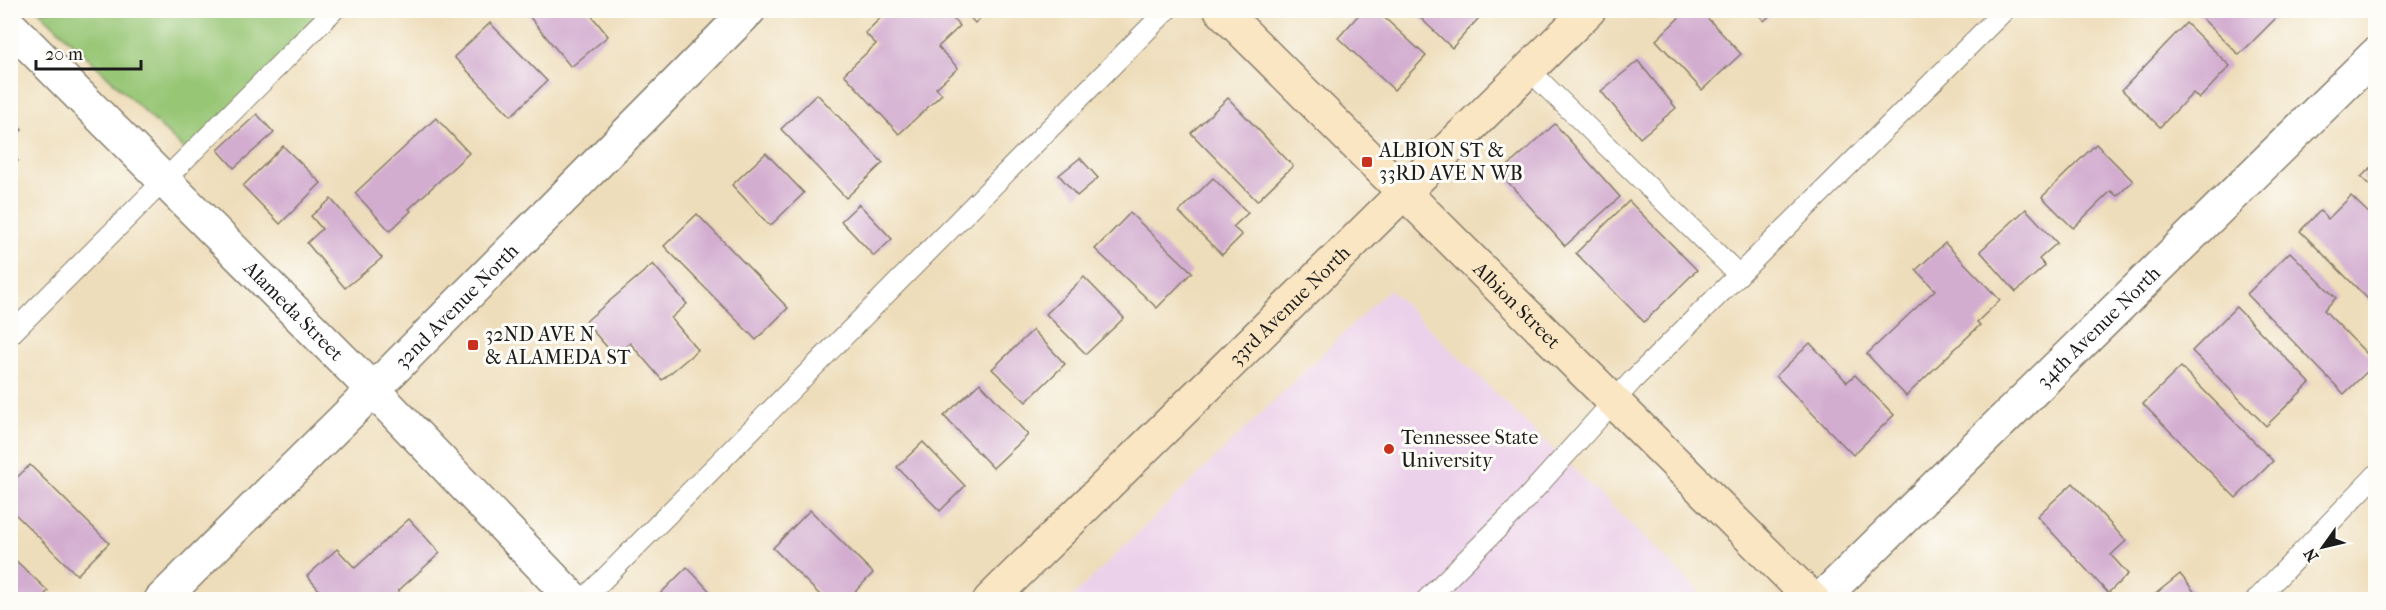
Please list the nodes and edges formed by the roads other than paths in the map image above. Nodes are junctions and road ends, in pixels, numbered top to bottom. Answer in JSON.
{"nodes":[{"id":1,"x":334,"y":10,"type":"edge"},
{"id":2,"x":749,"y":10,"type":"edge"},
{"id":3,"x":1167,"y":10,"type":"edge"},
{"id":4,"x":1221,"y":10,"type":"edge"},
{"id":5,"x":1589,"y":10,"type":"edge"},
{"id":6,"x":2005,"y":10,"type":"edge"},
{"id":7,"x":10,"y":26,"type":"edge"},
{"id":8,"x":2376,"y":54,"type":"edge"},
{"id":9,"x":1529,"y":70,"type":"junction"},
{"id":10,"x":165,"y":180,"type":"junction"},
{"id":11,"x":1406,"y":192,"type":"junction"},
{"id":12,"x":1739,"y":275,"type":"junction"},
{"id":13,"x":10,"y":335,"type":"edge"},
{"id":14,"x":373,"y":390,"type":"junction"},
{"id":15,"x":1616,"y":401,"type":"junction"},
{"id":16,"x":2376,"y":475,"type":"edge"},
{"id":17,"x":161,"y":600,"type":"edge"},
{"id":18,"x":574,"y":600,"type":"edge"},
{"id":19,"x":583,"y":600,"type":"edge"},
{"id":20,"x":990,"y":600,"type":"edge"},
{"id":21,"x":1426,"y":600,"type":"edge"},
{"id":22,"x":1813,"y":600,"type":"edge"},
{"id":23,"x":1820,"y":600,"type":"edge"},
{"id":24,"x":2256,"y":600,"type":"edge"}],
"edges":[{"from":1,"to":10,"type":"lane"},
{"from":2,"to":14,"type":"street","name":"32nd Avenue North"},
{"from":3,"to":19,"type":"lane"},
{"from":4,"to":11,"type":"street","name":"Albion Street"},
{"from":5,"to":9,"type":"street","name":"33rd Avenue North"},
{"from":6,"to":12,"type":"lane"},
{"from":7,"to":10,"type":"street","name":"Alameda Street"},
{"from":8,"to":23,"type":"street","name":"34th Avenue North"},
{"from":9,"to":11,"type":"street","name":"33rd Avenue North"},
{"from":9,"to":12,"type":"lane"},
{"from":10,"to":13,"type":"lane"},
{"from":10,"to":14,"type":"street","name":"Alameda Street"},
{"from":11,"to":15,"type":"street","name":"Albion Street"},
{"from":11,"to":20,"type":"street","name":"33rd Avenue North"},
{"from":12,"to":15,"type":"lane"},
{"from":14,"to":17,"type":"street","name":"32nd Avenue North"},
{"from":14,"to":18,"type":"street","name":"Alameda Street"},
{"from":15,"to":21,"type":"lane"},
{"from":15,"to":22,"type":"street","name":"Albion Street"},
{"from":16,"to":24,"type":"lane"}]}
